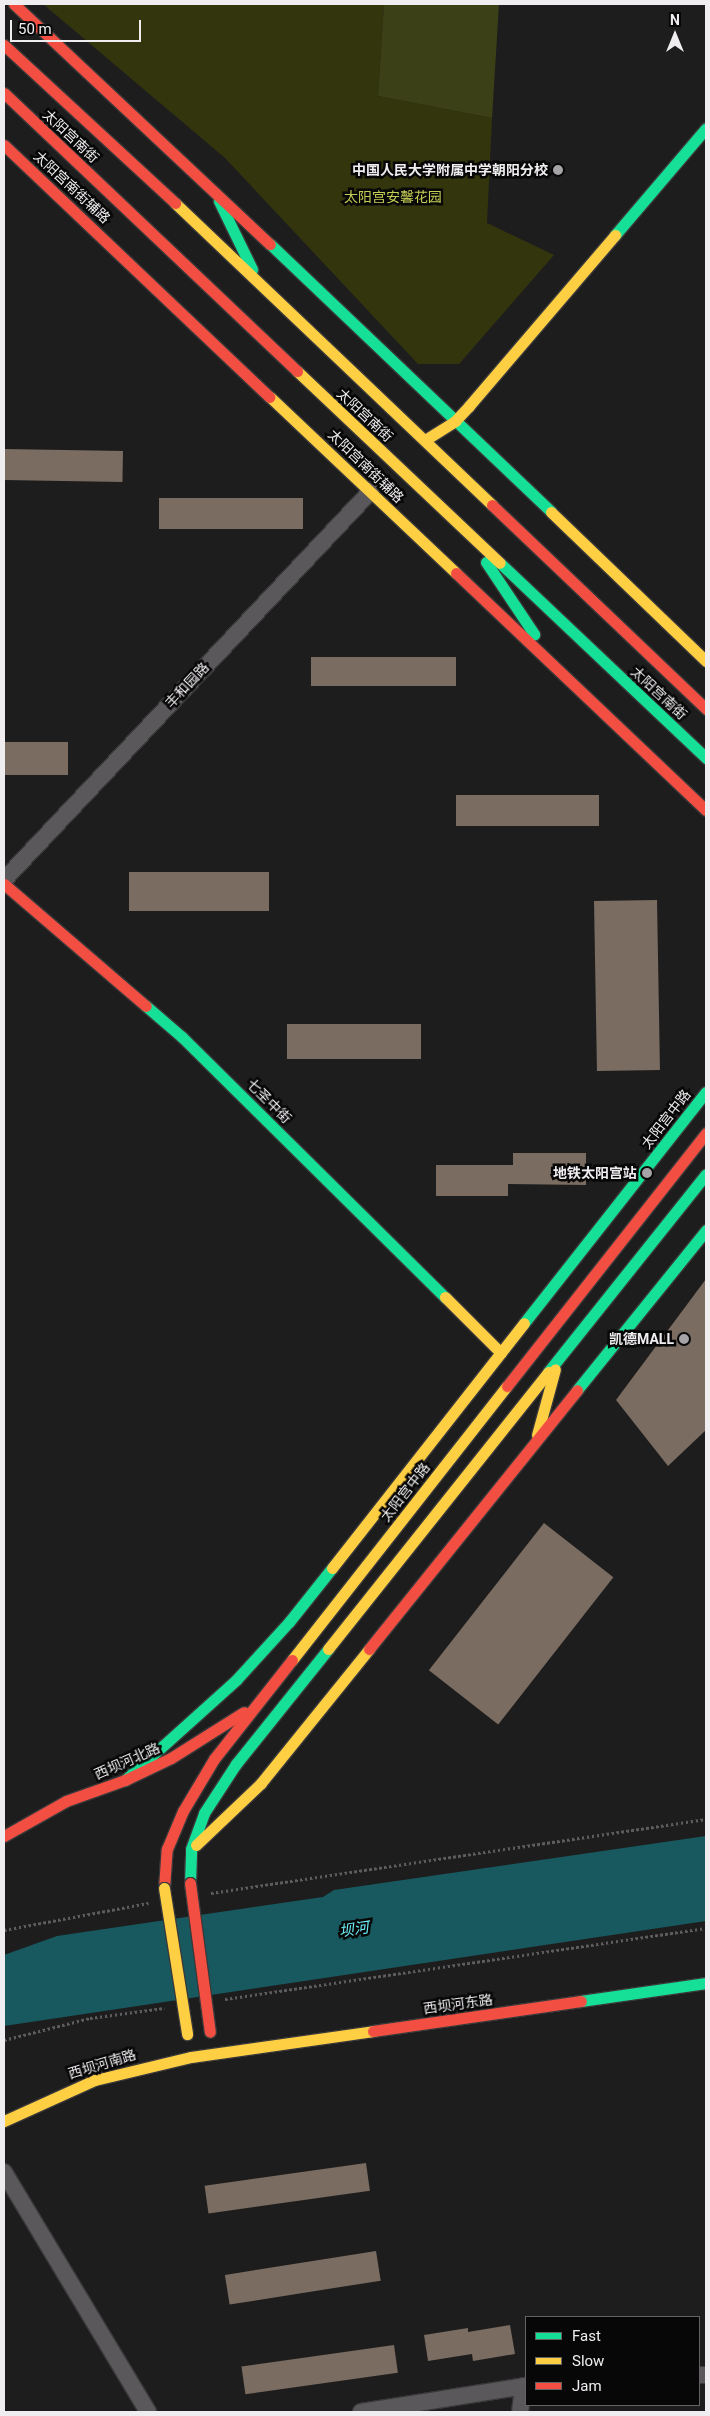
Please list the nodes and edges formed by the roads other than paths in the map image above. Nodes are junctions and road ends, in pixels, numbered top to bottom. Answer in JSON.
{"nodes":[{"id":1,"x":14,"y":4,"type":"edge"},
{"id":2,"x":4,"y":45,"type":"edge"},
{"id":3,"x":4,"y":93,"type":"edge"},
{"id":4,"x":706,"y":128,"type":"edge"},
{"id":5,"x":4,"y":146,"type":"edge"},
{"id":6,"x":213,"y":189,"type":"junction"},
{"id":7,"x":258,"y":282,"type":"junction"},
{"id":8,"x":455,"y":421,"type":"junction"},
{"id":9,"x":425,"y":440,"type":"junction"},
{"id":10,"x":371,"y":491,"type":"junction"},
{"id":11,"x":465,"y":530,"type":"junction"},
{"id":12,"x":706,"y":662,"type":"edge"},
{"id":13,"x":555,"y":666,"type":"junction"},
{"id":14,"x":706,"y":709,"type":"edge"},
{"id":15,"x":706,"y":758,"type":"edge"},
{"id":16,"x":706,"y":810,"type":"edge"},
{"id":17,"x":4,"y":880,"type":"edge"},
{"id":18,"x":4,"y":884,"type":"edge"},
{"id":19,"x":706,"y":1092,"type":"edge"},
{"id":20,"x":706,"y":1133,"type":"edge"},
{"id":21,"x":706,"y":1174,"type":"edge"},
{"id":22,"x":702,"y":1230,"type":"edge"},
{"id":23,"x":555,"y":1326,"type":"junction"},
{"id":24,"x":501,"y":1352,"type":"junction"},
{"id":25,"x":558,"y":1360,"type":"junction"},
{"id":26,"x":463,"y":1400,"type":"junction"},
{"id":27,"x":534,"y":1443,"type":"junction"},
{"id":28,"x":258,"y":1704,"type":"junction"},
{"id":29,"x":125,"y":1780,"type":"junction"},
{"id":30,"x":4,"y":1836,"type":"edge"},
{"id":31,"x":192,"y":1849,"type":"junction"},
{"id":32,"x":706,"y":1983,"type":"edge"},
{"id":33,"x":214,"y":2054,"type":"junction"},
{"id":34,"x":191,"y":2057,"type":"junction"},
{"id":35,"x":4,"y":2121,"type":"edge"},
{"id":36,"x":4,"y":2172,"type":"edge"},
{"id":37,"x":524,"y":2386,"type":"edge"},
{"id":38,"x":148,"y":2412,"type":"edge"},
{"id":39,"x":361,"y":2412,"type":"edge"},
{"id":40,"x":520,"y":2412,"type":"edge"}],
"edges":[{"from":1,"to":6,"type":"street"},
{"from":2,"to":7,"type":"street","name":"太阳宫南街"},
{"from":3,"to":11,"type":"street","name":"太阳宫南街"},
{"from":4,"to":8,"type":"street"},
{"from":5,"to":10,"type":"street","name":"太阳宫南街辅路"},
{"from":6,"to":7,"type":"street"},
{"from":6,"to":8,"type":"street"},
{"from":7,"to":9,"type":"street","name":"太阳宫南街"},
{"from":8,"to":9,"type":"street"},
{"from":8,"to":12,"type":"street"},
{"from":9,"to":14,"type":"street","name":"太阳宫南街"},
{"from":10,"to":13,"type":"street","name":"太阳宫南街辅路"},
{"from":10,"to":17,"type":"street","name":"丰和园路"},
{"from":11,"to":13,"type":"street"},
{"from":11,"to":15,"type":"street","name":"太阳宫南街"},
{"from":13,"to":16,"type":"street","name":"太阳宫南街辅路"},
{"from":18,"to":24,"type":"street","name":"七圣中街"},
{"from":19,"to":24,"type":"street","name":"太阳宫中路"},
{"from":20,"to":23,"type":"street","name":"太阳宫中路"},
{"from":21,"to":25,"type":"street"},
{"from":22,"to":27,"type":"street"},
{"from":23,"to":26,"type":"street"},
{"from":23,"to":28,"type":"street","name":"太阳宫中路"},
{"from":24,"to":26,"type":"street","name":"太阳宫中路"},
{"from":25,"to":27,"type":"street"},
{"from":25,"to":31,"type":"street"},
{"from":26,"to":29,"type":"street","name":"太阳宫中路"},
{"from":27,"to":31,"type":"street"},
{"from":28,"to":29,"type":"street","name":"西坝河北路"},
{"from":28,"to":34,"type":"street","name":"太阳宫中路","bridge":true},
{"from":29,"to":30,"type":"street","name":"西坝河北路"},
{"from":31,"to":33,"type":"street","bridge":true},
{"from":32,"to":33,"type":"street","name":"西坝河东路"},
{"from":33,"to":34,"type":"street","name":"西坝河南路"},
{"from":34,"to":35,"type":"street","name":"西坝河南路"},
{"from":36,"to":38,"type":"street"},
{"from":37,"to":39,"type":"street"},
{"from":37,"to":40,"type":"street"}]}
